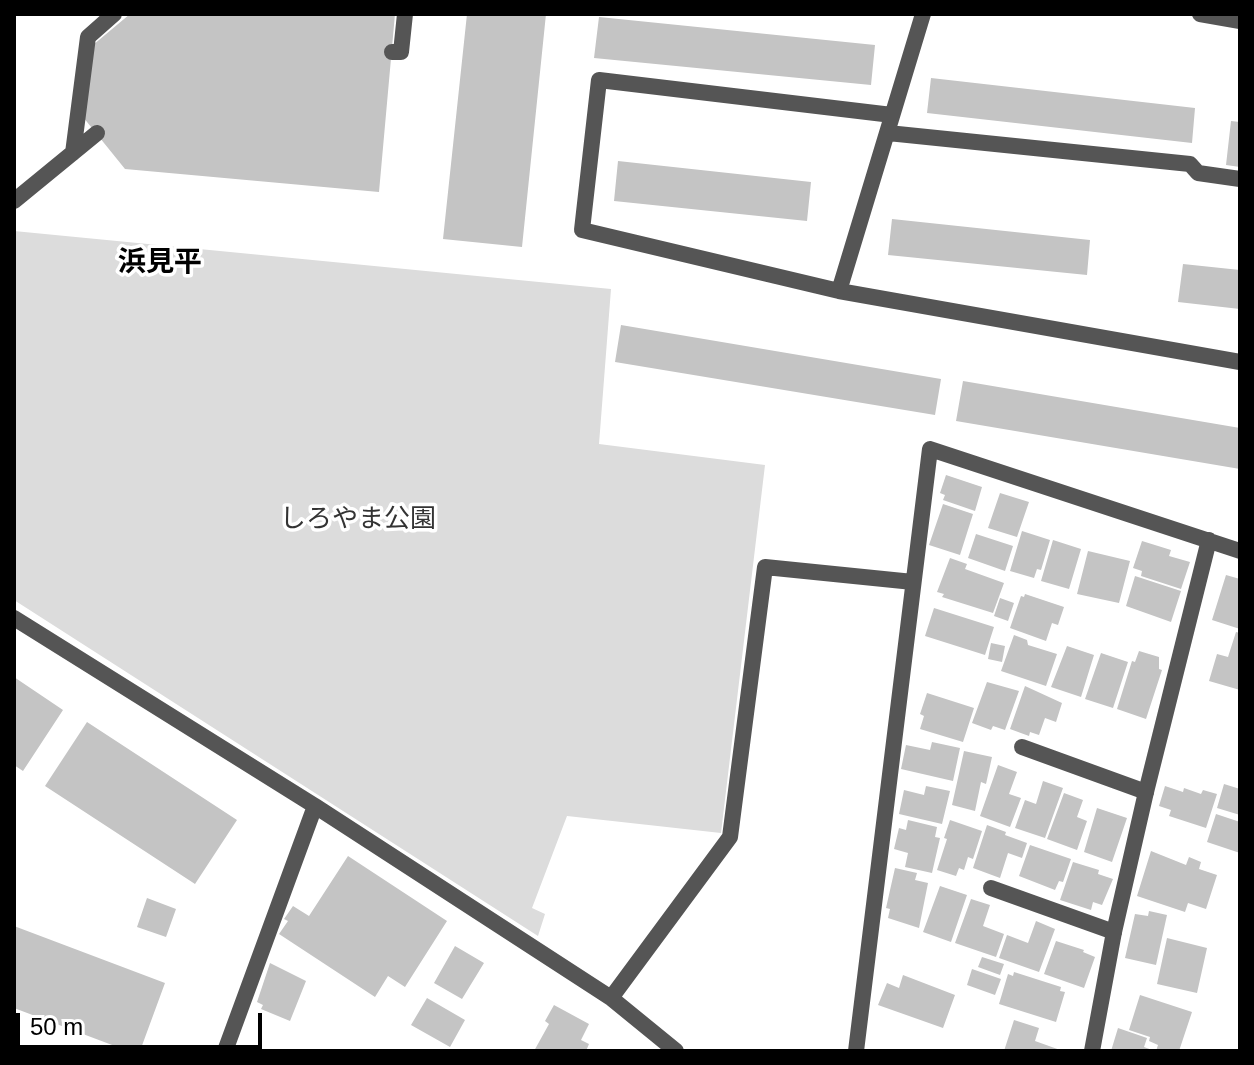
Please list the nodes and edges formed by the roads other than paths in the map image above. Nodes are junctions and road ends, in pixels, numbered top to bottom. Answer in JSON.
{"nodes":[{"id":1,"x":114,"y":14,"type":"edge"},
{"id":2,"x":405,"y":14,"type":"edge"},
{"id":3,"x":923,"y":14,"type":"edge"},
{"id":4,"x":1200,"y":14,"type":"edge"},
{"id":5,"x":1240,"y":21,"type":"edge"},
{"id":6,"x":392,"y":52,"type":"dead end"},
{"id":7,"x":892,"y":115,"type":"junction"},
{"id":8,"x":97,"y":133,"type":"dead end"},
{"id":9,"x":888,"y":133,"type":"junction"},
{"id":10,"x":73,"y":153,"type":"junction"},
{"id":11,"x":1240,"y":179,"type":"edge"},
{"id":12,"x":14,"y":201,"type":"edge"},
{"id":13,"x":839,"y":291,"type":"junction"},
{"id":14,"x":1240,"y":362,"type":"edge"},
{"id":15,"x":1209,"y":540,"type":"junction"},
{"id":16,"x":1240,"y":551,"type":"edge"},
{"id":17,"x":913,"y":582,"type":"junction"},
{"id":18,"x":14,"y":618,"type":"edge"},
{"id":19,"x":1022,"y":747,"type":"dead end"},
{"id":20,"x":1146,"y":792,"type":"junction"},
{"id":21,"x":315,"y":806,"type":"junction"},
{"id":22,"x":991,"y":888,"type":"dead end"},
{"id":23,"x":1114,"y":932,"type":"junction"},
{"id":24,"x":611,"y":998,"type":"junction"},
{"id":25,"x":671,"y":1049,"type":"edge"},
{"id":26,"x":225,"y":1051,"type":"edge"},
{"id":27,"x":856,"y":1051,"type":"edge"},
{"id":28,"x":1092,"y":1051,"type":"edge"}],
"edges":[{"from":1,"to":10,"type":"street"},
{"from":2,"to":6,"type":"street"},
{"from":3,"to":7,"type":"street"},
{"from":4,"to":5,"type":"street"},
{"from":7,"to":9,"type":"street"},
{"from":7,"to":13,"type":"street"},
{"from":8,"to":10,"type":"street"},
{"from":9,"to":11,"type":"street"},
{"from":9,"to":13,"type":"street"},
{"from":10,"to":12,"type":"street"},
{"from":13,"to":14,"type":"street"},
{"from":15,"to":16,"type":"street"},
{"from":15,"to":17,"type":"street"},
{"from":15,"to":20,"type":"street"},
{"from":17,"to":24,"type":"street"},
{"from":17,"to":27,"type":"street"},
{"from":18,"to":21,"type":"street"},
{"from":19,"to":20,"type":"street"},
{"from":20,"to":23,"type":"street"},
{"from":21,"to":24,"type":"street"},
{"from":21,"to":26,"type":"street"},
{"from":22,"to":23,"type":"street"},
{"from":23,"to":28,"type":"street"},
{"from":24,"to":25,"type":"street"}]}
